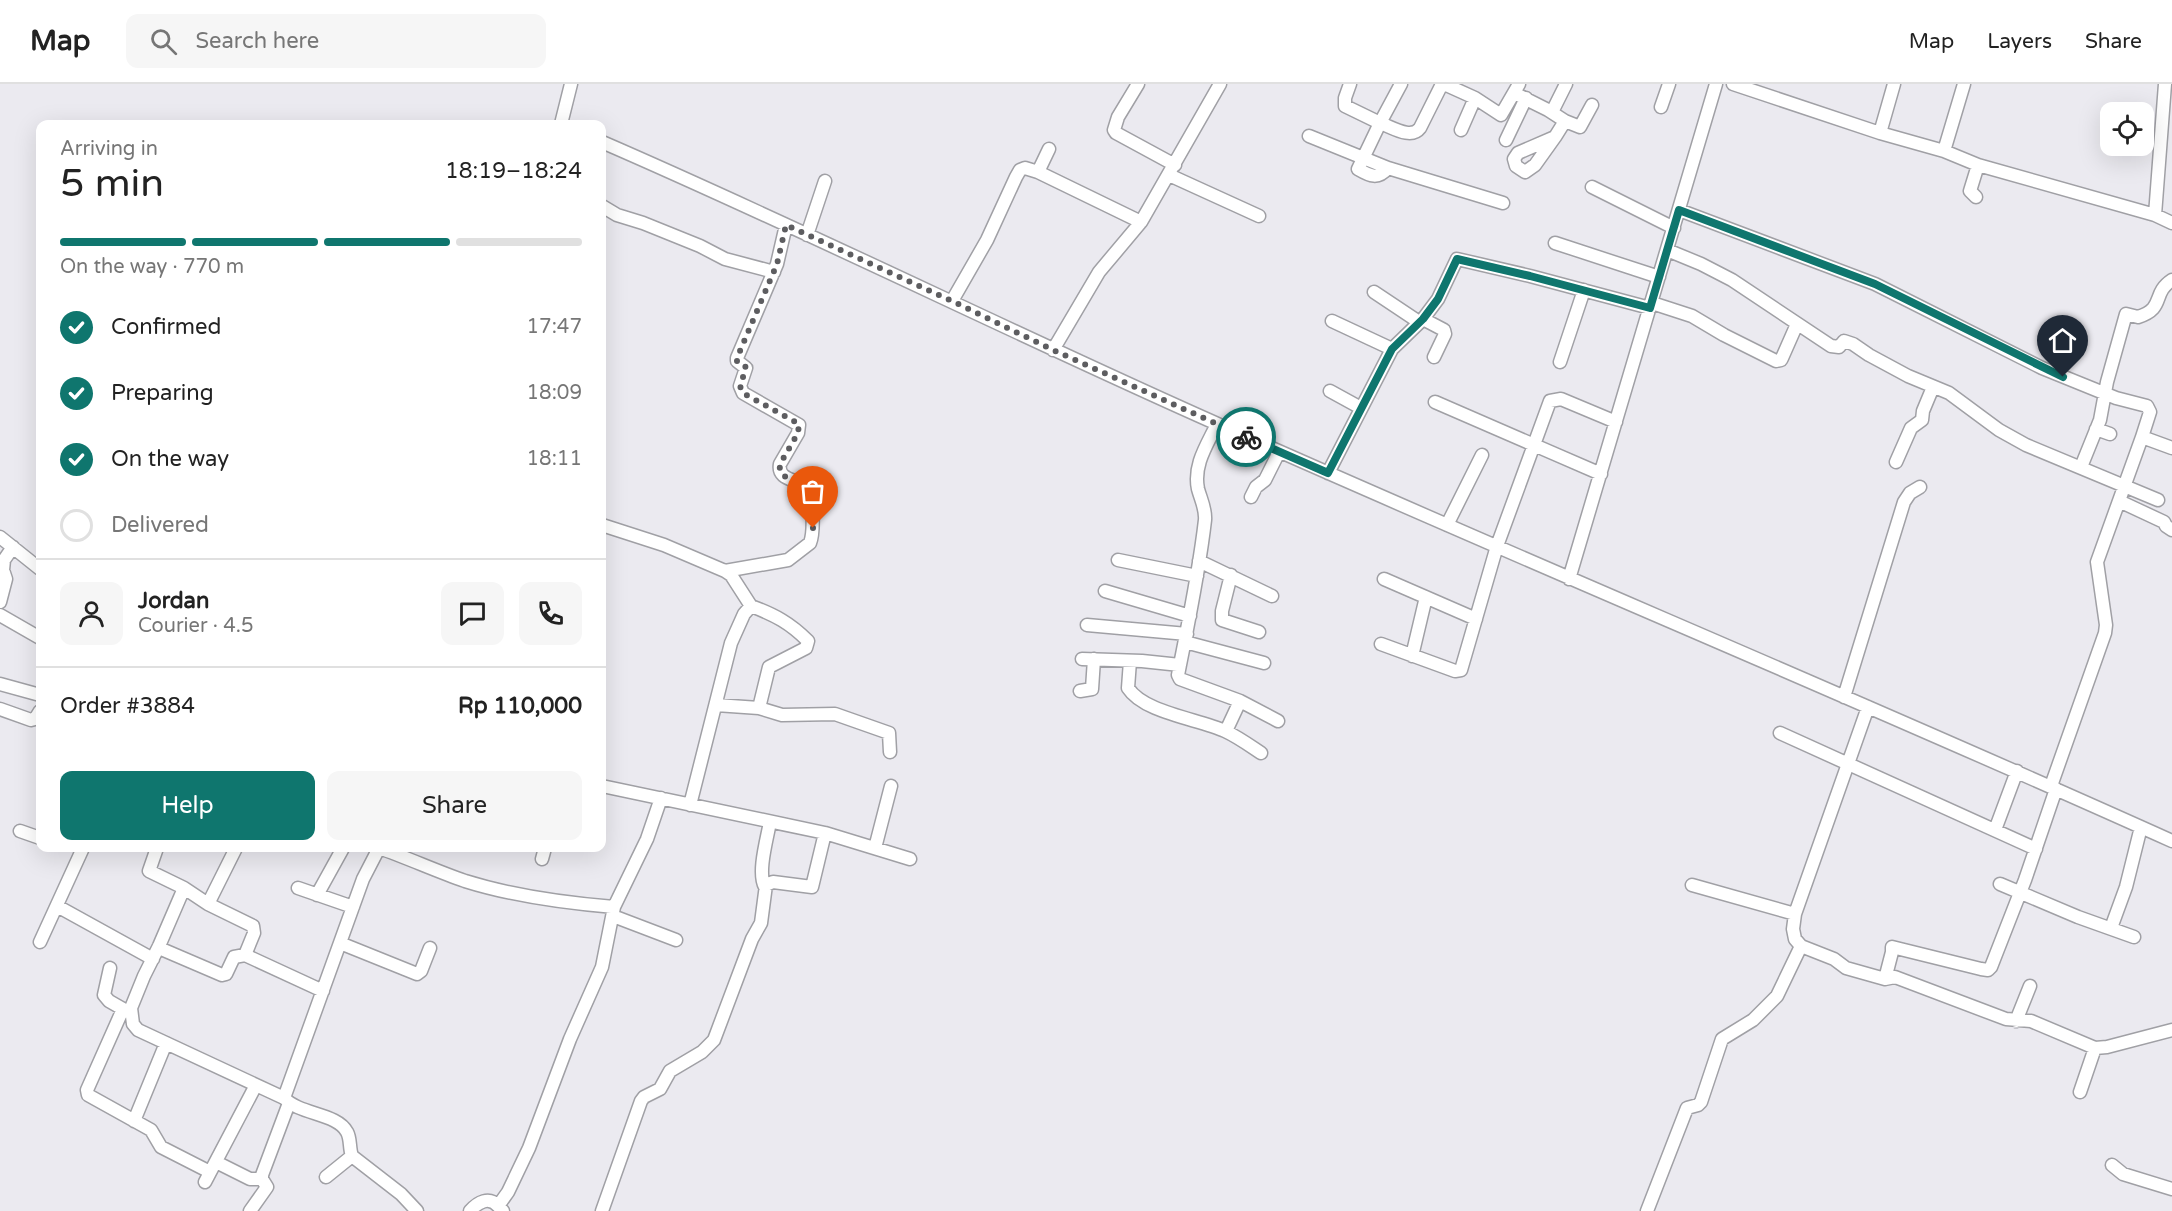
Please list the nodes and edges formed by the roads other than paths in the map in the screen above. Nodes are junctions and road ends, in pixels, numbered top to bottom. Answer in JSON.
{"nodes":[{"id":1,"x":571,"y":84,"type":"edge"},
{"id":2,"x":1138,"y":84,"type":"edge"},
{"id":3,"x":1220,"y":84,"type":"edge"},
{"id":4,"x":1350,"y":84,"type":"edge"},
{"id":5,"x":1401,"y":84,"type":"edge"},
{"id":6,"x":1444,"y":84,"type":"edge"},
{"id":7,"x":1476,"y":84,"type":"edge"},
{"id":8,"x":1566,"y":84,"type":"edge"},
{"id":9,"x":1669,"y":84,"type":"edge"},
{"id":10,"x":1733,"y":84,"type":"edge"},
{"id":11,"x":1894,"y":84,"type":"edge"},
{"id":12,"x":1964,"y":84,"type":"edge"},
{"id":13,"x":2164,"y":84,"type":"edge"},
{"id":14,"x":1712,"y":86,"type":"edge"},
{"id":15,"x":1516,"y":89,"type":"edge"},
{"id":16,"x":1472,"y":97,"type":"junction"},
{"id":17,"x":1526,"y":98,"type":"junction"},
{"id":18,"x":1592,"y":105,"type":"dead end"},
{"id":19,"x":1661,"y":107,"type":"dead end"},
{"id":20,"x":1552,"y":112,"type":"junction"},
{"id":21,"x":1501,"y":114,"type":"junction"},
{"id":22,"x":562,"y":120,"type":"edge"},
{"id":23,"x":1565,"y":121,"type":"junction"},
{"id":24,"x":1380,"y":123,"type":"junction"},
{"id":25,"x":1515,"y":123,"type":"junction"},
{"id":26,"x":2166,"y":128,"type":"edge"},
{"id":27,"x":1461,"y":130,"type":"dead end"},
{"id":28,"x":1880,"y":133,"type":"junction"},
{"id":29,"x":1309,"y":136,"type":"dead end"},
{"id":30,"x":1555,"y":137,"type":"dead end"},
{"id":31,"x":1506,"y":140,"type":"dead end"},
{"id":32,"x":606,"y":144,"type":"edge"},
{"id":33,"x":1048,"y":149,"type":"dead end"},
{"id":34,"x":1944,"y":151,"type":"junction"},
{"id":35,"x":1978,"y":165,"type":"junction"},
{"id":36,"x":1359,"y":168,"type":"junction"},
{"id":37,"x":1172,"y":170,"type":"junction"},
{"id":38,"x":1038,"y":172,"type":"junction"},
{"id":39,"x":825,"y":181,"type":"dead end"},
{"id":40,"x":1592,"y":187,"type":"dead end"},
{"id":41,"x":1976,"y":197,"type":"dead end"},
{"id":42,"x":1503,"y":203,"type":"dead end"},
{"id":43,"x":606,"y":208,"type":"edge"},
{"id":44,"x":1679,"y":210,"type":"junction"},
{"id":45,"x":2155,"y":215,"type":"junction"},
{"id":46,"x":1259,"y":216,"type":"dead end"},
{"id":47,"x":1141,"y":222,"type":"junction"},
{"id":48,"x":2172,"y":223,"type":"edge"},
{"id":49,"x":786,"y":225,"type":"junction"},
{"id":50,"x":1674,"y":228,"type":"junction"},
{"id":51,"x":807,"y":235,"type":"junction"},
{"id":52,"x":1555,"y":243,"type":"dead end"},
{"id":53,"x":1667,"y":250,"type":"junction"},
{"id":54,"x":774,"y":272,"type":"junction"},
{"id":55,"x":1659,"y":277,"type":"junction"},
{"id":56,"x":2172,"y":280,"type":"edge"},
{"id":57,"x":1584,"y":290,"type":"junction"},
{"id":58,"x":1374,"y":292,"type":"dead end"},
{"id":59,"x":952,"y":301,"type":"junction"},
{"id":60,"x":1651,"y":306,"type":"junction"},
{"id":61,"x":1421,"y":320,"type":"junction"},
{"id":62,"x":1332,"y":321,"type":"dead end"},
{"id":63,"x":1797,"y":324,"type":"junction"},
{"id":64,"x":1392,"y":349,"type":"junction"},
{"id":65,"x":1053,"y":350,"type":"junction"},
{"id":66,"x":1434,"y":357,"type":"dead end"},
{"id":67,"x":1560,"y":362,"type":"dead end"},
{"id":68,"x":1933,"y":387,"type":"junction"},
{"id":69,"x":1330,"y":391,"type":"dead end"},
{"id":70,"x":2106,"y":392,"type":"junction"},
{"id":71,"x":1435,"y":402,"type":"dead end"},
{"id":72,"x":1361,"y":408,"type":"junction"},
{"id":73,"x":1616,"y":422,"type":"junction"},
{"id":74,"x":1217,"y":424,"type":"junction"},
{"id":75,"x":2096,"y":429,"type":"junction"},
{"id":76,"x":2110,"y":434,"type":"dead end"},
{"id":77,"x":2142,"y":437,"type":"junction"},
{"id":78,"x":1534,"y":447,"type":"junction"},
{"id":79,"x":2172,"y":448,"type":"edge"},
{"id":80,"x":1279,"y":452,"type":"junction"},
{"id":81,"x":1482,"y":455,"type":"dead end"},
{"id":82,"x":1896,"y":462,"type":"dead end"},
{"id":83,"x":2080,"y":467,"type":"junction"},
{"id":84,"x":1328,"y":473,"type":"junction"},
{"id":85,"x":1600,"y":474,"type":"junction"},
{"id":86,"x":2125,"y":485,"type":"junction"},
{"id":87,"x":1920,"y":486,"type":"dead end"},
{"id":88,"x":1251,"y":497,"type":"dead end"},
{"id":89,"x":2158,"y":500,"type":"dead end"},
{"id":90,"x":2119,"y":501,"type":"junction"},
{"id":91,"x":1447,"y":525,"type":"junction"},
{"id":92,"x":606,"y":526,"type":"edge"},
{"id":93,"x":2172,"y":530,"type":"edge"},
{"id":94,"x":0,"y":537,"type":"edge"},
{"id":95,"x":1497,"y":546,"type":"junction"},
{"id":96,"x":13,"y":547,"type":"junction"},
{"id":97,"x":1118,"y":560,"type":"dead end"},
{"id":98,"x":1199,"y":561,"type":"junction"},
{"id":99,"x":36,"y":566,"type":"edge"},
{"id":100,"x":725,"y":571,"type":"junction"},
{"id":101,"x":1231,"y":575,"type":"junction"},
{"id":102,"x":1197,"y":576,"type":"junction"},
{"id":103,"x":1384,"y":579,"type":"dead end"},
{"id":104,"x":1569,"y":579,"type":"junction"},
{"id":105,"x":1105,"y":591,"type":"dead end"},
{"id":106,"x":1272,"y":596,"type":"dead end"},
{"id":107,"x":1426,"y":597,"type":"junction"},
{"id":108,"x":0,"y":602,"type":"edge"},
{"id":109,"x":751,"y":606,"type":"junction"},
{"id":110,"x":0,"y":615,"type":"edge"},
{"id":111,"x":1190,"y":616,"type":"junction"},
{"id":112,"x":1476,"y":619,"type":"junction"},
{"id":113,"x":1087,"y":625,"type":"dead end"},
{"id":114,"x":1259,"y":632,"type":"dead end"},
{"id":115,"x":36,"y":636,"type":"edge"},
{"id":116,"x":1186,"y":638,"type":"junction"},
{"id":117,"x":1382,"y":644,"type":"dead end"},
{"id":118,"x":1412,"y":656,"type":"junction"},
{"id":119,"x":1130,"y":661,"type":"junction"},
{"id":120,"x":1264,"y":663,"type":"dead end"},
{"id":121,"x":1180,"y":665,"type":"junction"},
{"id":122,"x":0,"y":684,"type":"edge"},
{"id":123,"x":1080,"y":691,"type":"dead end"},
{"id":124,"x":36,"y":694,"type":"edge"},
{"id":125,"x":1844,"y":697,"type":"junction"},
{"id":126,"x":1240,"y":701,"type":"junction"},
{"id":127,"x":716,"y":705,"type":"junction"},
{"id":128,"x":1868,"y":707,"type":"junction"},
{"id":129,"x":759,"y":708,"type":"junction"},
{"id":130,"x":0,"y":709,"type":"edge"},
{"id":131,"x":36,"y":717,"type":"edge"},
{"id":132,"x":1278,"y":721,"type":"dead end"},
{"id":133,"x":1226,"y":731,"type":"junction"},
{"id":134,"x":1780,"y":733,"type":"dead end"},
{"id":135,"x":890,"y":752,"type":"dead end"},
{"id":136,"x":1261,"y":753,"type":"dead end"},
{"id":137,"x":1848,"y":763,"type":"junction"},
{"id":138,"x":2017,"y":771,"type":"junction"},
{"id":139,"x":891,"y":786,"type":"dead end"},
{"id":140,"x":606,"y":787,"type":"edge"},
{"id":141,"x":2053,"y":788,"type":"junction"},
{"id":142,"x":662,"y":798,"type":"junction"},
{"id":143,"x":690,"y":805,"type":"junction"},
{"id":144,"x":770,"y":822,"type":"junction"},
{"id":145,"x":2141,"y":827,"type":"junction"},
{"id":146,"x":1995,"y":830,"type":"junction"},
{"id":147,"x":20,"y":831,"type":"dead end"},
{"id":148,"x":825,"y":833,"type":"junction"},
{"id":149,"x":36,"y":837,"type":"edge"},
{"id":150,"x":2172,"y":841,"type":"edge"},
{"id":151,"x":875,"y":848,"type":"junction"},
{"id":152,"x":2036,"y":849,"type":"junction"},
{"id":153,"x":81,"y":852,"type":"edge"},
{"id":154,"x":156,"y":852,"type":"edge"},
{"id":155,"x":234,"y":852,"type":"edge"},
{"id":156,"x":341,"y":852,"type":"edge"},
{"id":157,"x":377,"y":852,"type":"edge"},
{"id":158,"x":389,"y":852,"type":"edge"},
{"id":159,"x":910,"y":859,"type":"dead end"},
{"id":160,"x":2000,"y":884,"type":"dead end"},
{"id":161,"x":1692,"y":885,"type":"dead end"},
{"id":162,"x":765,"y":887,"type":"junction"},
{"id":163,"x":184,"y":888,"type":"junction"},
{"id":164,"x":298,"y":888,"type":"dead end"},
{"id":165,"x":2020,"y":891,"type":"junction"},
{"id":166,"x":317,"y":895,"type":"junction"},
{"id":167,"x":208,"y":904,"type":"junction"},
{"id":168,"x":57,"y":906,"type":"junction"},
{"id":169,"x":353,"y":908,"type":"junction"},
{"id":170,"x":613,"y":911,"type":"junction"},
{"id":171,"x":1796,"y":914,"type":"junction"},
{"id":172,"x":2111,"y":928,"type":"junction"},
{"id":173,"x":2134,"y":937,"type":"dead end"},
{"id":174,"x":675,"y":940,"type":"dead end"},
{"id":175,"x":40,"y":942,"type":"dead end"},
{"id":176,"x":340,"y":943,"type":"junction"},
{"id":177,"x":1801,"y":946,"type":"junction"},
{"id":178,"x":430,"y":948,"type":"dead end"},
{"id":179,"x":156,"y":953,"type":"junction"},
{"id":180,"x":245,"y":955,"type":"junction"},
{"id":181,"x":110,"y":968,"type":"dead end"},
{"id":182,"x":1884,"y":979,"type":"junction"},
{"id":183,"x":2030,"y":986,"type":"dead end"},
{"id":184,"x":323,"y":991,"type":"junction"},
{"id":185,"x":127,"y":1011,"type":"junction"},
{"id":186,"x":2016,"y":1021,"type":"junction"},
{"id":187,"x":2172,"y":1030,"type":"edge"},
{"id":188,"x":166,"y":1043,"type":"junction"},
{"id":189,"x":2095,"y":1048,"type":"junction"},
{"id":190,"x":256,"y":1085,"type":"junction"},
{"id":191,"x":2080,"y":1092,"type":"dead end"},
{"id":192,"x":286,"y":1101,"type":"junction"},
{"id":193,"x":134,"y":1121,"type":"junction"},
{"id":194,"x":352,"y":1156,"type":"junction"},
{"id":195,"x":2112,"y":1165,"type":"dead end"},
{"id":196,"x":210,"y":1172,"type":"junction"},
{"id":197,"x":326,"y":1177,"type":"dead end"},
{"id":198,"x":262,"y":1179,"type":"junction"},
{"id":199,"x":2172,"y":1188,"type":"edge"},
{"id":200,"x":501,"y":1209,"type":"edge"},
{"id":201,"x":250,"y":1211,"type":"edge"},
{"id":202,"x":417,"y":1211,"type":"edge"},
{"id":203,"x":470,"y":1211,"type":"edge"},
{"id":204,"x":602,"y":1211,"type":"edge"},
{"id":205,"x":1647,"y":1211,"type":"edge"}],
"edges":[{"from":1,"to":22,"type":"street"},
{"from":2,"to":37,"type":"street"},
{"from":3,"to":37,"type":"street"},
{"from":4,"to":24,"type":"street"},
{"from":5,"to":24,"type":"street"},
{"from":6,"to":16,"type":"street"},
{"from":6,"to":24,"type":"street"},
{"from":7,"to":16,"type":"street"},
{"from":8,"to":20,"type":"street"},
{"from":9,"to":19,"type":"street"},
{"from":10,"to":28,"type":"street"},
{"from":11,"to":28,"type":"street"},
{"from":12,"to":34,"type":"street"},
{"from":13,"to":26,"type":"street"},
{"from":14,"to":44,"type":"street"},
{"from":15,"to":17,"type":"street"},
{"from":15,"to":21,"type":"street"},
{"from":16,"to":21,"type":"street"},
{"from":16,"to":27,"type":"street"},
{"from":17,"to":20,"type":"street"},
{"from":17,"to":25,"type":"street"},
{"from":18,"to":23,"type":"street"},
{"from":20,"to":23,"type":"street"},
{"from":21,"to":25,"type":"street"},
{"from":23,"to":30,"type":"street"},
{"from":24,"to":36,"type":"street"},
{"from":25,"to":31,"type":"street"},
{"from":26,"to":45,"type":"street"},
{"from":28,"to":34,"type":"street"},
{"from":29,"to":36,"type":"street"},
{"from":32,"to":49,"type":"street"},
{"from":33,"to":38,"type":"street"},
{"from":34,"to":35,"type":"street"},
{"from":35,"to":41,"type":"street"},
{"from":35,"to":45,"type":"street"},
{"from":36,"to":42,"type":"street"},
{"from":37,"to":46,"type":"street"},
{"from":37,"to":47,"type":"street"},
{"from":38,"to":47,"type":"street"},
{"from":38,"to":59,"type":"street"},
{"from":39,"to":51,"type":"street"},
{"from":40,"to":50,"type":"street"},
{"from":43,"to":54,"type":"street"},
{"from":44,"to":50,"type":"street"},
{"from":44,"to":70,"type":"street"},
{"from":45,"to":48,"type":"street"},
{"from":47,"to":65,"type":"street"},
{"from":49,"to":51,"type":"street"},
{"from":49,"to":54,"type":"street"},
{"from":50,"to":53,"type":"street"},
{"from":51,"to":59,"type":"street"},
{"from":52,"to":55,"type":"street"},
{"from":53,"to":55,"type":"street"},
{"from":53,"to":63,"type":"street"},
{"from":54,"to":100,"type":"street"},
{"from":55,"to":60,"type":"street"},
{"from":56,"to":70,"type":"street"},
{"from":57,"to":60,"type":"street"},
{"from":57,"to":61,"type":"street"},
{"from":57,"to":67,"type":"street"},
{"from":58,"to":61,"type":"street"},
{"from":59,"to":65,"type":"street"},
{"from":60,"to":63,"type":"street"},
{"from":60,"to":73,"type":"street"},
{"from":61,"to":64,"type":"street"},
{"from":61,"to":66,"type":"street"},
{"from":62,"to":64,"type":"street"},
{"from":63,"to":68,"type":"street"},
{"from":64,"to":72,"type":"street"},
{"from":65,"to":74,"type":"street"},
{"from":68,"to":82,"type":"street"},
{"from":68,"to":83,"type":"street"},
{"from":69,"to":72,"type":"street"},
{"from":70,"to":75,"type":"street"},
{"from":70,"to":77,"type":"street"},
{"from":71,"to":78,"type":"street"},
{"from":72,"to":84,"type":"street"},
{"from":73,"to":78,"type":"street"},
{"from":73,"to":85,"type":"street"},
{"from":74,"to":80,"type":"street"},
{"from":74,"to":98,"type":"street"},
{"from":75,"to":76,"type":"street"},
{"from":75,"to":83,"type":"street"},
{"from":77,"to":79,"type":"street"},
{"from":77,"to":86,"type":"street"},
{"from":78,"to":85,"type":"street"},
{"from":78,"to":95,"type":"street"},
{"from":80,"to":84,"type":"street"},
{"from":80,"to":88,"type":"street"},
{"from":81,"to":91,"type":"street"},
{"from":83,"to":86,"type":"street"},
{"from":84,"to":91,"type":"street"},
{"from":85,"to":104,"type":"street"},
{"from":86,"to":89,"type":"street"},
{"from":86,"to":90,"type":"street"},
{"from":87,"to":125,"type":"street"},
{"from":90,"to":93,"type":"street"},
{"from":90,"to":141,"type":"street"},
{"from":91,"to":95,"type":"street"},
{"from":92,"to":100,"type":"street"},
{"from":94,"to":96,"type":"street"},
{"from":95,"to":104,"type":"street"},
{"from":95,"to":112,"type":"street"},
{"from":96,"to":99,"type":"street"},
{"from":96,"to":108,"type":"street"},
{"from":97,"to":102,"type":"street"},
{"from":98,"to":101,"type":"street"},
{"from":98,"to":102,"type":"street"},
{"from":100,"to":109,"type":"street"},
{"from":101,"to":106,"type":"street"},
{"from":101,"to":114,"type":"street"},
{"from":102,"to":111,"type":"street"},
{"from":103,"to":107,"type":"street"},
{"from":104,"to":125,"type":"street"},
{"from":105,"to":111,"type":"street"},
{"from":107,"to":112,"type":"street"},
{"from":107,"to":118,"type":"street"},
{"from":109,"to":127,"type":"street"},
{"from":109,"to":129,"type":"street"},
{"from":110,"to":115,"type":"street"},
{"from":111,"to":116,"type":"street"},
{"from":112,"to":118,"type":"street"},
{"from":113,"to":116,"type":"street"},
{"from":116,"to":120,"type":"street"},
{"from":116,"to":121,"type":"street"},
{"from":117,"to":118,"type":"street"},
{"from":119,"to":121,"type":"street"},
{"from":119,"to":123,"type":"street"},
{"from":119,"to":133,"type":"street"},
{"from":121,"to":126,"type":"street"},
{"from":122,"to":124,"type":"street"},
{"from":125,"to":128,"type":"street"},
{"from":126,"to":132,"type":"street"},
{"from":126,"to":133,"type":"street"},
{"from":127,"to":129,"type":"street"},
{"from":127,"to":143,"type":"street"},
{"from":128,"to":137,"type":"street"},
{"from":128,"to":138,"type":"street"},
{"from":129,"to":135,"type":"street"},
{"from":130,"to":131,"type":"street"},
{"from":133,"to":136,"type":"street"},
{"from":134,"to":137,"type":"street"},
{"from":137,"to":146,"type":"street"},
{"from":137,"to":171,"type":"street"},
{"from":138,"to":141,"type":"street"},
{"from":138,"to":146,"type":"street"},
{"from":139,"to":151,"type":"street"},
{"from":140,"to":142,"type":"street"},
{"from":141,"to":145,"type":"street"},
{"from":141,"to":152,"type":"street"},
{"from":142,"to":143,"type":"street"},
{"from":142,"to":170,"type":"street"},
{"from":143,"to":144,"type":"street"},
{"from":144,"to":148,"type":"street"},
{"from":144,"to":162,"type":"street"},
{"from":145,"to":150,"type":"street"},
{"from":145,"to":172,"type":"street"},
{"from":146,"to":152,"type":"street"},
{"from":147,"to":149,"type":"street"},
{"from":148,"to":151,"type":"street"},
{"from":148,"to":162,"type":"street"},
{"from":151,"to":159,"type":"street"},
{"from":152,"to":165,"type":"street"},
{"from":153,"to":168,"type":"street"},
{"from":154,"to":163,"type":"street"},
{"from":155,"to":167,"type":"street"},
{"from":156,"to":166,"type":"street"},
{"from":157,"to":169,"type":"street"},
{"from":158,"to":170,"type":"street"},
{"from":160,"to":165,"type":"street"},
{"from":161,"to":171,"type":"street"},
{"from":162,"to":204,"type":"street"},
{"from":163,"to":167,"type":"street"},
{"from":163,"to":179,"type":"street"},
{"from":164,"to":166,"type":"street"},
{"from":165,"to":172,"type":"street"},
{"from":165,"to":182,"type":"street"},
{"from":166,"to":169,"type":"street"},
{"from":167,"to":180,"type":"street"},
{"from":168,"to":175,"type":"street"},
{"from":168,"to":179,"type":"street"},
{"from":169,"to":176,"type":"street"},
{"from":170,"to":174,"type":"street"},
{"from":170,"to":200,"type":"street"},
{"from":171,"to":177,"type":"street"},
{"from":172,"to":173,"type":"street"},
{"from":176,"to":178,"type":"street"},
{"from":176,"to":184,"type":"street"},
{"from":177,"to":182,"type":"street"},
{"from":177,"to":205,"type":"street"},
{"from":179,"to":180,"type":"street"},
{"from":179,"to":185,"type":"street"},
{"from":180,"to":184,"type":"street"},
{"from":181,"to":185,"type":"street"},
{"from":182,"to":186,"type":"street"},
{"from":183,"to":186,"type":"street"},
{"from":184,"to":192,"type":"street"},
{"from":185,"to":188,"type":"street"},
{"from":185,"to":193,"type":"street"},
{"from":186,"to":189,"type":"street"},
{"from":187,"to":189,"type":"street"},
{"from":188,"to":190,"type":"street"},
{"from":188,"to":193,"type":"street"},
{"from":189,"to":191,"type":"street"},
{"from":190,"to":192,"type":"street"},
{"from":190,"to":196,"type":"street"},
{"from":192,"to":194,"type":"street"},
{"from":192,"to":198,"type":"street"},
{"from":193,"to":196,"type":"street"},
{"from":194,"to":197,"type":"street"},
{"from":194,"to":202,"type":"street"},
{"from":195,"to":199,"type":"street"},
{"from":196,"to":198,"type":"street"},
{"from":198,"to":201,"type":"street"},
{"from":200,"to":203,"type":"street"}]}
